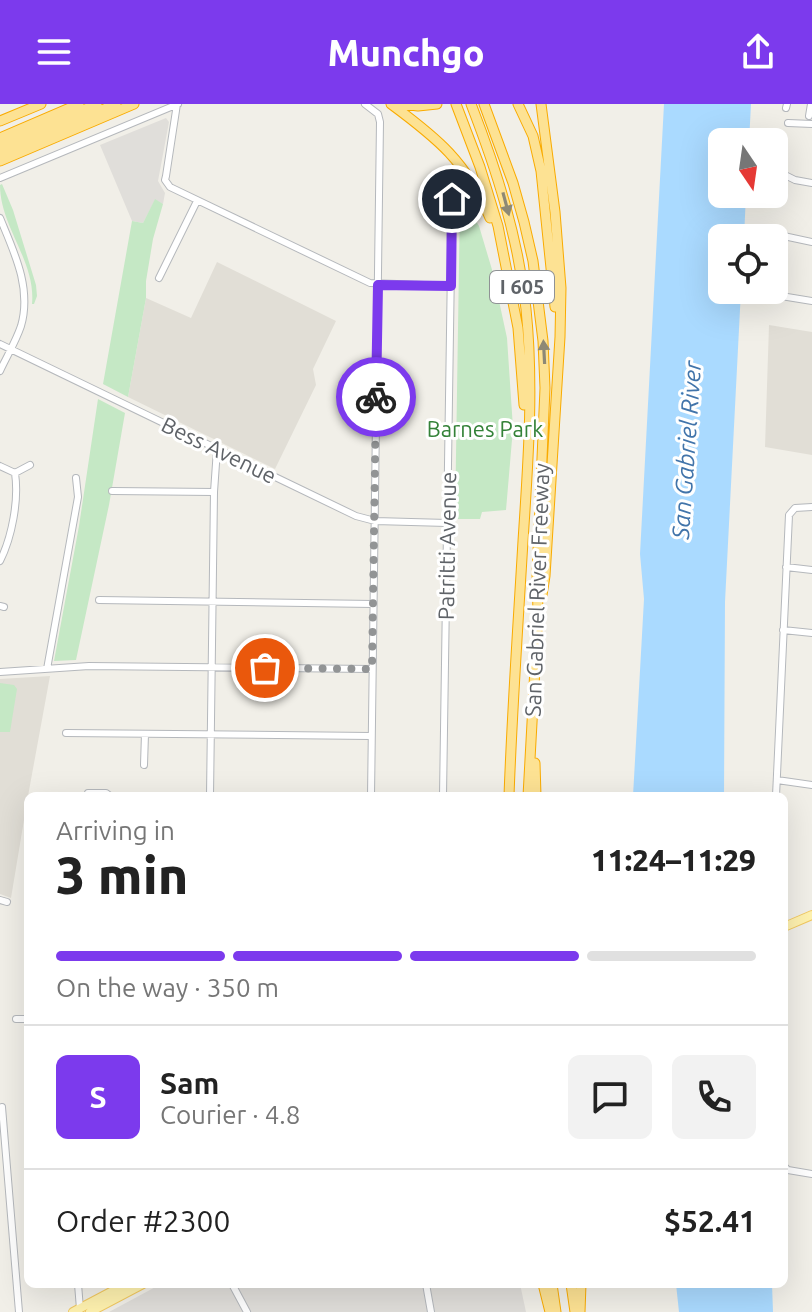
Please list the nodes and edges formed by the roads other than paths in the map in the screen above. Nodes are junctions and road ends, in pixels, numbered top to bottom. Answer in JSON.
{"nodes":[{"id":1,"x":41,"y":104,"type":"edge"},
{"id":2,"x":79,"y":104,"type":"edge"},
{"id":3,"x":97,"y":104,"type":"edge"},
{"id":4,"x":116,"y":104,"type":"edge"},
{"id":5,"x":134,"y":104,"type":"edge"},
{"id":6,"x":178,"y":104,"type":"edge"},
{"id":7,"x":365,"y":104,"type":"edge"},
{"id":8,"x":391,"y":104,"type":"edge"},
{"id":9,"x":401,"y":104,"type":"edge"},
{"id":10,"x":437,"y":104,"type":"edge"},
{"id":11,"x":471,"y":104,"type":"edge"},
{"id":12,"x":484,"y":104,"type":"edge"},
{"id":13,"x":518,"y":104,"type":"edge"},
{"id":14,"x":541,"y":104,"type":"edge"},
{"id":15,"x":811,"y":104,"type":"edge"},
{"id":16,"x":457,"y":107,"type":"edge"},
{"id":17,"x":809,"y":116,"type":"dead end"},
{"id":18,"x":0,"y":121,"type":"edge"},
{"id":19,"x":788,"y":123,"type":"dead end"},
{"id":20,"x":812,"y":124,"type":"edge"},
{"id":21,"x":0,"y":138,"type":"edge"},
{"id":22,"x":0,"y":146,"type":"edge"},
{"id":23,"x":0,"y":153,"type":"edge"},
{"id":24,"x":0,"y":161,"type":"edge"},
{"id":25,"x":788,"y":176,"type":"edge"},
{"id":26,"x":0,"y":178,"type":"edge"},
{"id":27,"x":812,"y":183,"type":"edge"},
{"id":28,"x":452,"y":199,"type":"dead end"},
{"id":29,"x":197,"y":201,"type":"junction"},
{"id":30,"x":0,"y":218,"type":"edge"},
{"id":31,"x":812,"y":242,"type":"edge"},
{"id":32,"x":503,"y":255,"type":"junction"},
{"id":33,"x":159,"y":278,"type":"dead end"},
{"id":34,"x":378,"y":285,"type":"junction"},
{"id":35,"x":451,"y":286,"type":"junction"},
{"id":36,"x":812,"y":301,"type":"edge"},
{"id":37,"x":0,"y":344,"type":"edge"},
{"id":38,"x":10,"y":350,"type":"junction"},
{"id":39,"x":558,"y":358,"type":"junction"},
{"id":40,"x":0,"y":371,"type":"edge"},
{"id":41,"x":217,"y":449,"type":"junction"},
{"id":42,"x":30,"y":465,"type":"dead end"},
{"id":43,"x":0,"y":466,"type":"edge"},
{"id":44,"x":15,"y":473,"type":"junction"},
{"id":45,"x":528,"y":476,"type":"junction"},
{"id":46,"x":76,"y":478,"type":"dead end"},
{"id":47,"x":112,"y":491,"type":"dead end"},
{"id":48,"x":214,"y":492,"type":"junction"},
{"id":49,"x":812,"y":507,"type":"edge"},
{"id":50,"x":375,"y":521,"type":"junction"},
{"id":51,"x":447,"y":523,"type":"junction"},
{"id":52,"x":0,"y":561,"type":"edge"},
{"id":53,"x":786,"y":567,"type":"junction"},
{"id":54,"x":812,"y":570,"type":"edge"},
{"id":55,"x":99,"y":600,"type":"dead end"},
{"id":56,"x":213,"y":601,"type":"junction"},
{"id":57,"x":373,"y":604,"type":"junction"},
{"id":58,"x":538,"y":613,"type":"junction"},
{"id":59,"x":783,"y":630,"type":"junction"},
{"id":60,"x":812,"y":633,"type":"edge"},
{"id":61,"x":211,"y":668,"type":"junction"},
{"id":62,"x":47,"y":669,"type":"junction"},
{"id":63,"x":372,"y":669,"type":"junction"},
{"id":64,"x":0,"y":672,"type":"edge"},
{"id":65,"x":533,"y":698,"type":"junction"},
{"id":66,"x":66,"y":733,"type":"dead end"},
{"id":67,"x":145,"y":734,"type":"junction"},
{"id":68,"x":211,"y":735,"type":"junction"},
{"id":69,"x":371,"y":736,"type":"junction"},
{"id":70,"x":144,"y":765,"type":"dead end"},
{"id":71,"x":777,"y":780,"type":"junction"},
{"id":72,"x":812,"y":785,"type":"edge"},
{"id":73,"x":210,"y":792,"type":"edge"},
{"id":74,"x":371,"y":792,"type":"edge"},
{"id":75,"x":443,"y":792,"type":"edge"},
{"id":76,"x":506,"y":792,"type":"edge"},
{"id":77,"x":528,"y":792,"type":"edge"},
{"id":78,"x":536,"y":792,"type":"edge"},
{"id":79,"x":776,"y":792,"type":"edge"},
{"id":80,"x":812,"y":915,"type":"edge"},
{"id":81,"x":797,"y":923,"type":"junction"},
{"id":82,"x":788,"y":926,"type":"edge"},
{"id":83,"x":788,"y":931,"type":"edge"},
{"id":84,"x":16,"y":1019,"type":"dead end"},
{"id":85,"x":24,"y":1019,"type":"edge"},
{"id":86,"x":2,"y":1107,"type":"edge"},
{"id":87,"x":788,"y":1170,"type":"edge"},
{"id":88,"x":812,"y":1174,"type":"edge"},
{"id":89,"x":78,"y":1288,"type":"edge"},
{"id":90,"x":118,"y":1288,"type":"edge"},
{"id":91,"x":135,"y":1288,"type":"edge"},
{"id":92,"x":234,"y":1288,"type":"edge"},
{"id":93,"x":427,"y":1288,"type":"edge"},
{"id":94,"x":544,"y":1288,"type":"edge"},
{"id":95,"x":553,"y":1288,"type":"edge"},
{"id":96,"x":572,"y":1288,"type":"edge"},
{"id":97,"x":581,"y":1288,"type":"edge"},
{"id":98,"x":76,"y":1310,"type":"edge"},
{"id":99,"x":18,"y":1312,"type":"edge"},
{"id":100,"x":90,"y":1312,"type":"edge"},
{"id":101,"x":247,"y":1312,"type":"edge"},
{"id":102,"x":431,"y":1312,"type":"edge"},
{"id":103,"x":550,"y":1312,"type":"edge"},
{"id":104,"x":556,"y":1312,"type":"edge"},
{"id":105,"x":577,"y":1312,"type":"edge"}],
"edges":[{"from":1,"to":18,"type":"highway"},
{"from":2,"to":21,"type":"highway"},
{"from":3,"to":22,"type":"highway"},
{"from":4,"to":23,"type":"highway"},
{"from":5,"to":24,"type":"highway"},
{"from":6,"to":26,"type":"street"},
{"from":6,"to":29,"type":"street"},
{"from":7,"to":34,"type":"street"},
{"from":8,"to":32,"type":"highway"},
{"from":9,"to":10,"type":"highway"},
{"from":11,"to":45,"type":"highway","name":"San Gabriel River Freeway","number":"I 605","one_way":true},
{"from":58,"to":12,"type":"highway","name":"San Gabriel River Freeway","number":"I 605","one_way":true},
{"from":13,"to":39,"type":"highway"},
{"from":14,"to":39,"type":"highway"},
{"from":15,"to":17,"type":"street"},
{"from":16,"to":32,"type":"highway"},
{"from":19,"to":20,"type":"street"},
{"from":25,"to":27,"type":"street"},
{"from":28,"to":35,"type":"street","name":"Patritti Avenue"},
{"from":29,"to":33,"type":"street"},
{"from":29,"to":34,"type":"street"},
{"from":30,"to":38,"type":"street"},
{"from":31,"to":36,"type":"street"},
{"from":32,"to":45,"type":"highway"},
{"from":34,"to":35,"type":"street"},
{"from":34,"to":50,"type":"street"},
{"from":35,"to":51,"type":"street","name":"Patritti Avenue"},
{"from":37,"to":38,"type":"street","name":"Bess Avenue"},
{"from":38,"to":40,"type":"street"},
{"from":38,"to":41,"type":"street","name":"Bess Avenue"},
{"from":39,"to":58,"type":"highway"},
{"from":41,"to":48,"type":"street"},
{"from":41,"to":50,"type":"street","name":"Bess Avenue"},
{"from":42,"to":44,"type":"street"},
{"from":43,"to":44,"type":"street"},
{"from":44,"to":52,"type":"street"},
{"from":45,"to":76,"type":"highway","name":"San Gabriel River Freeway","number":"I 605"},
{"from":46,"to":62,"type":"street"},
{"from":47,"to":48,"type":"street"},
{"from":48,"to":56,"type":"street"},
{"from":49,"to":53,"type":"street"},
{"from":50,"to":51,"type":"street","name":"Bess Avenue"},
{"from":50,"to":57,"type":"street"},
{"from":51,"to":75,"type":"street","name":"Patritti Avenue"},
{"from":53,"to":54,"type":"street"},
{"from":53,"to":59,"type":"street"},
{"from":55,"to":56,"type":"street"},
{"from":56,"to":57,"type":"street"},
{"from":56,"to":61,"type":"street"},
{"from":57,"to":63,"type":"street"},
{"from":58,"to":65,"type":"highway","name":"San Gabriel River Freeway","number":"I 605"},
{"from":59,"to":60,"type":"street"},
{"from":59,"to":71,"type":"street"},
{"from":61,"to":62,"type":"street"},
{"from":61,"to":63,"type":"street"},
{"from":61,"to":68,"type":"street"},
{"from":62,"to":64,"type":"street"},
{"from":63,"to":69,"type":"street"},
{"from":65,"to":77,"type":"highway","name":"San Gabriel River Freeway","number":"I 605"},
{"from":65,"to":78,"type":"highway"},
{"from":66,"to":67,"type":"street"},
{"from":67,"to":68,"type":"street"},
{"from":67,"to":70,"type":"street"},
{"from":68,"to":69,"type":"street"},
{"from":68,"to":73,"type":"street"},
{"from":69,"to":74,"type":"street"},
{"from":71,"to":72,"type":"street"},
{"from":71,"to":79,"type":"street"},
{"from":80,"to":81,"type":"main road"},
{"from":81,"to":82,"type":"main road"},
{"from":81,"to":83,"type":"main road"},
{"from":84,"to":85,"type":"street"},
{"from":86,"to":99,"type":"street"},
{"from":87,"to":88,"type":"street"},
{"from":89,"to":98,"type":"street"},
{"from":90,"to":98,"type":"main road"},
{"from":91,"to":100,"type":"main road"},
{"from":92,"to":101,"type":"street"},
{"from":93,"to":102,"type":"street"},
{"from":94,"to":103,"type":"highway"},
{"from":95,"to":104,"type":"highway"},
{"from":96,"to":105,"type":"highway"},
{"from":97,"to":105,"type":"highway"}]}
